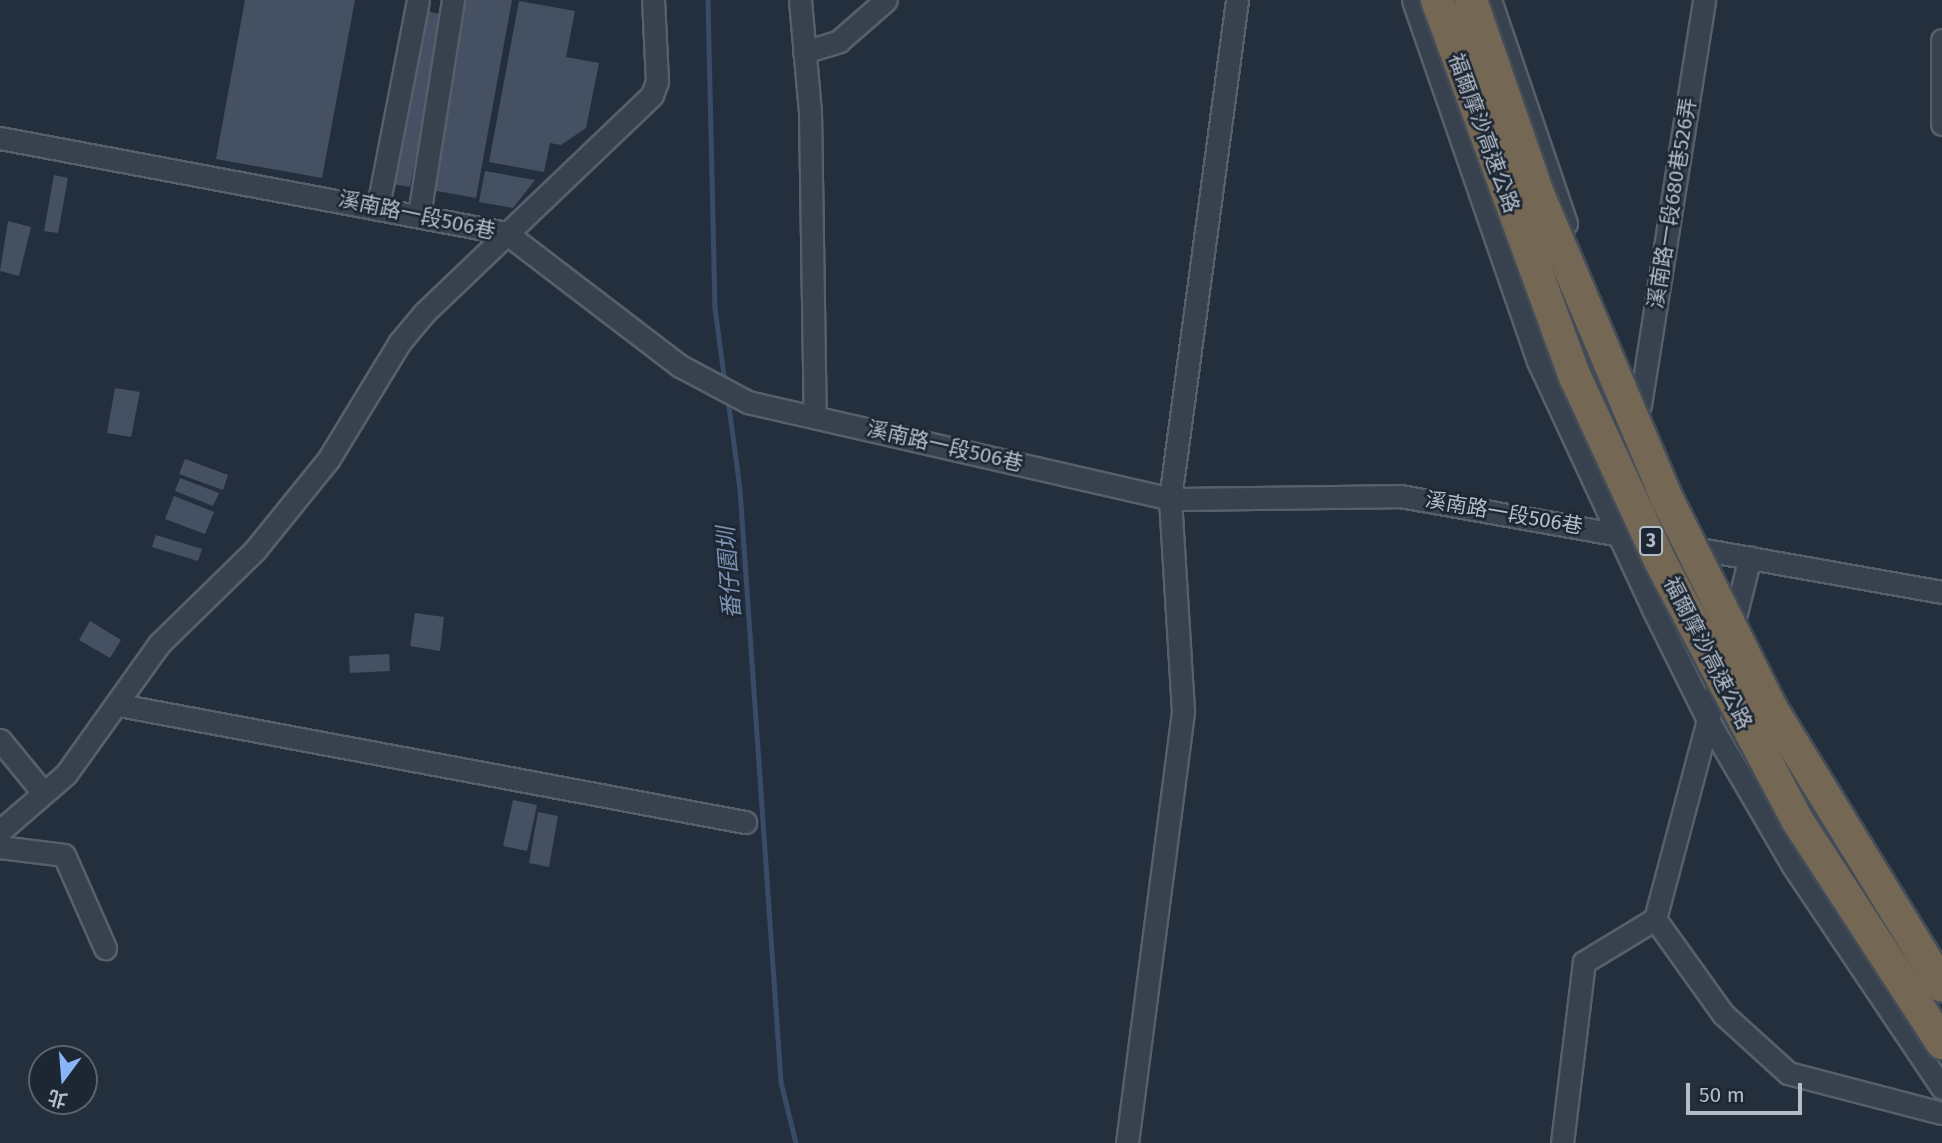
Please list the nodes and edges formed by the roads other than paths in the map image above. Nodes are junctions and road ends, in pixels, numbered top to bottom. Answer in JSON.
{"nodes":[{"id":1,"x":418,"y":0,"type":"edge"},
{"id":2,"x":453,"y":0,"type":"edge"},
{"id":3,"x":653,"y":0,"type":"edge"},
{"id":4,"x":800,"y":0,"type":"edge"},
{"id":5,"x":886,"y":0,"type":"edge"},
{"id":6,"x":1237,"y":0,"type":"edge"},
{"id":7,"x":1413,"y":0,"type":"edge"},
{"id":8,"x":1437,"y":0,"type":"edge"},
{"id":9,"x":1471,"y":0,"type":"edge"},
{"id":10,"x":1490,"y":0,"type":"edge"},
{"id":11,"x":1704,"y":0,"type":"edge"},
{"id":12,"x":1942,"y":40,"type":"edge"},
{"id":13,"x":804,"y":52,"type":"junction"},
{"id":14,"x":1942,"y":124,"type":"edge"},
{"id":15,"x":0,"y":138,"type":"edge"},
{"id":16,"x":378,"y":205,"type":"junction"},
{"id":17,"x":419,"y":215,"type":"junction"},
{"id":18,"x":506,"y":233,"type":"junction"},
{"id":19,"x":1640,"y":405,"type":"junction"},
{"id":20,"x":815,"y":416,"type":"junction"},
{"id":21,"x":1170,"y":499,"type":"junction"},
{"id":22,"x":1619,"y":533,"type":"junction"},
{"id":23,"x":1704,"y":548,"type":"junction"},
{"id":24,"x":1750,"y":557,"type":"junction"},
{"id":25,"x":1942,"y":592,"type":"edge"},
{"id":26,"x":1736,"y":613,"type":"junction"},
{"id":27,"x":119,"y":705,"type":"junction"},
{"id":28,"x":1709,"y":722,"type":"junction"},
{"id":29,"x":0,"y":740,"type":"edge"},
{"id":30,"x":41,"y":790,"type":"junction"},
{"id":31,"x":745,"y":822,"type":"dead end"},
{"id":32,"x":0,"y":831,"type":"edge"},
{"id":33,"x":0,"y":847,"type":"edge"},
{"id":34,"x":1656,"y":919,"type":"junction"},
{"id":35,"x":104,"y":948,"type":"dead end"},
{"id":36,"x":1942,"y":958,"type":"edge"},
{"id":37,"x":1942,"y":986,"type":"edge"},
{"id":38,"x":1942,"y":1044,"type":"edge"},
{"id":39,"x":1942,"y":1088,"type":"edge"},
{"id":40,"x":1942,"y":1113,"type":"edge"},
{"id":41,"x":1127,"y":1143,"type":"edge"},
{"id":42,"x":1562,"y":1143,"type":"edge"}],
"edges":[{"from":1,"to":16,"type":"street"},
{"from":2,"to":17,"type":"street"},
{"from":3,"to":18,"type":"street"},
{"from":4,"to":13,"type":"street"},
{"from":5,"to":13,"type":"street"},
{"from":6,"to":21,"type":"street"},
{"from":7,"to":22,"type":"street"},
{"from":8,"to":38,"type":"highway","name":"福爾摩沙高速公路","number":"3","bridge":true},
{"from":9,"to":37,"type":"highway","name":"福爾摩沙高速公路","number":"3","bridge":true},
{"from":10,"to":19,"type":"street"},
{"from":11,"to":19,"type":"street","name":"溪南路一段680巷526弄"},
{"from":12,"to":14,"type":"street"},
{"from":13,"to":20,"type":"street"},
{"from":15,"to":16,"type":"street","name":"溪南路一段506巷"},
{"from":16,"to":17,"type":"street","name":"溪南路一段506巷"},
{"from":17,"to":18,"type":"street","name":"溪南路一段506巷"},
{"from":18,"to":20,"type":"street","name":"溪南路一段506巷"},
{"from":18,"to":27,"type":"street"},
{"from":19,"to":23,"type":"street"},
{"from":20,"to":21,"type":"street","name":"溪南路一段506巷"},
{"from":21,"to":22,"type":"street","name":"溪南路一段506巷"},
{"from":21,"to":41,"type":"street"},
{"from":22,"to":23,"type":"street","name":"溪南路一段506巷"},
{"from":22,"to":28,"type":"street"},
{"from":23,"to":24,"type":"street","name":"溪南路一段506巷"},
{"from":23,"to":26,"type":"street"},
{"from":24,"to":25,"type":"street","name":"溪南路一段506巷"},
{"from":24,"to":26,"type":"street"},
{"from":26,"to":28,"type":"street"},
{"from":26,"to":36,"type":"street"},
{"from":27,"to":30,"type":"street"},
{"from":27,"to":31,"type":"street"},
{"from":28,"to":34,"type":"street"},
{"from":28,"to":39,"type":"street"},
{"from":29,"to":30,"type":"street"},
{"from":30,"to":32,"type":"street"},
{"from":33,"to":35,"type":"street"},
{"from":34,"to":40,"type":"street"},
{"from":34,"to":42,"type":"street"}]}
